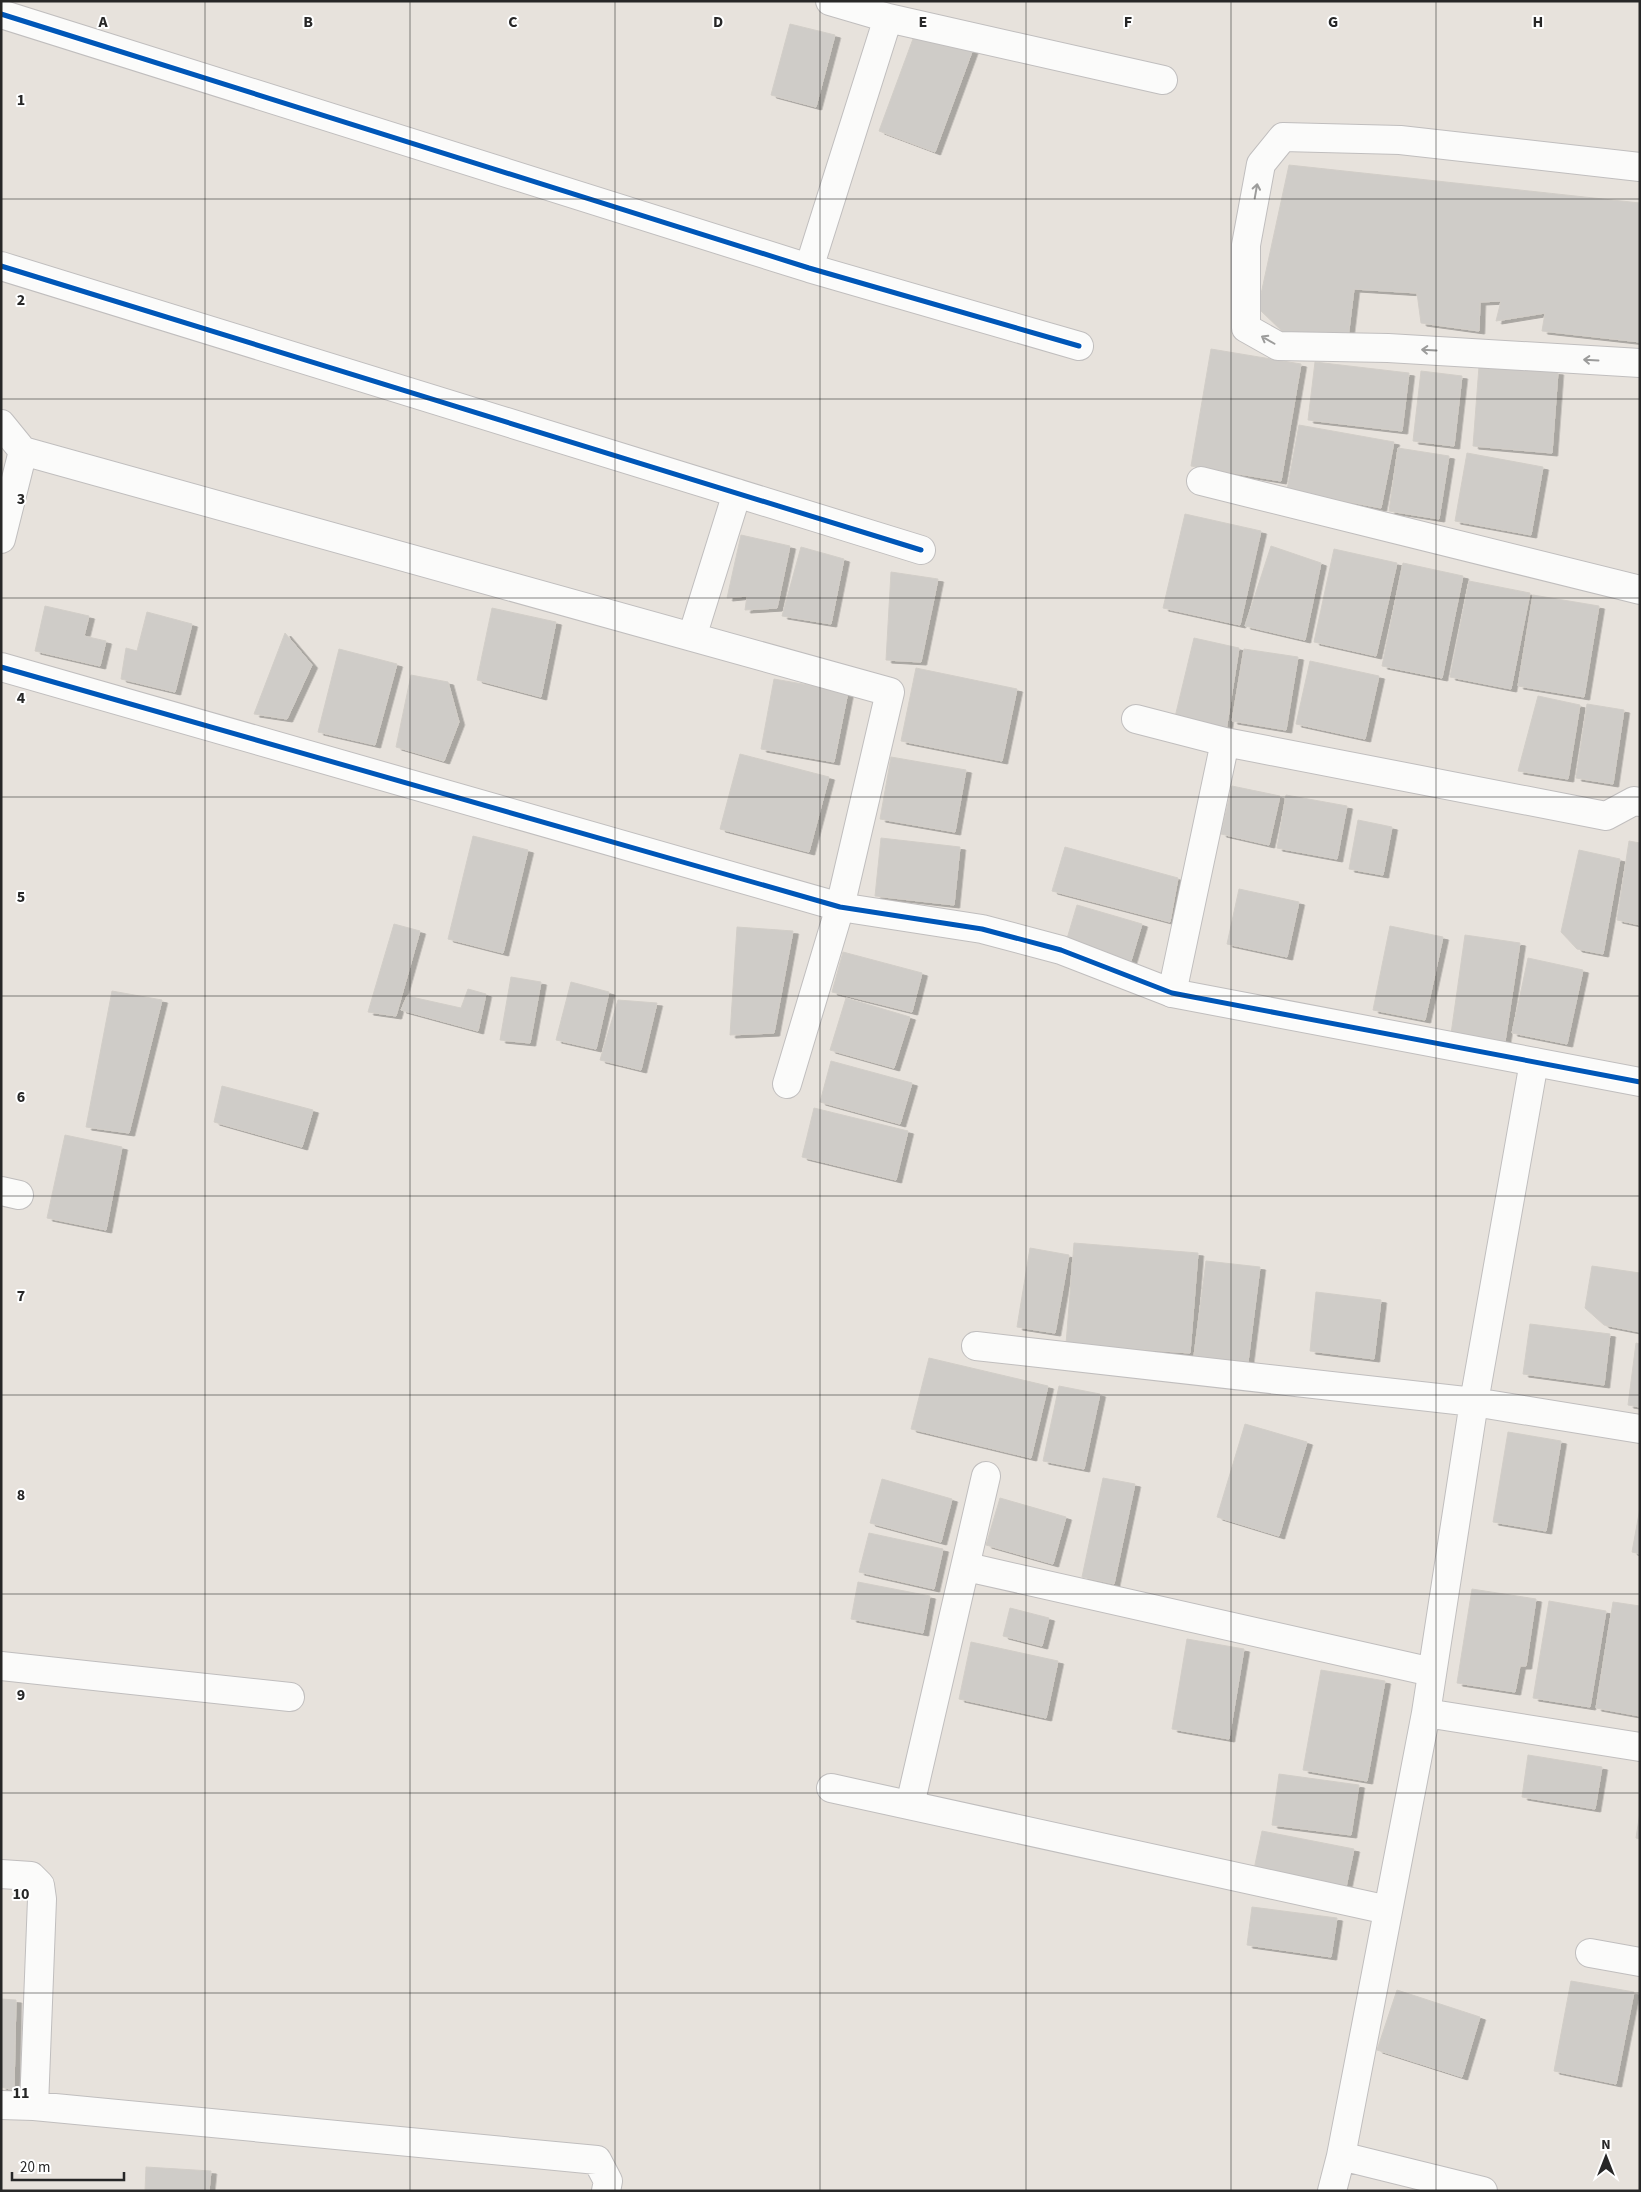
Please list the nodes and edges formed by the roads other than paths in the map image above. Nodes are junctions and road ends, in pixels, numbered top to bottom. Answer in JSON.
{"nodes":[{"id":1,"x":830,"y":1,"type":"edge"},
{"id":2,"x":1,"y":14,"type":"edge"},
{"id":3,"x":888,"y":18,"type":"junction"},
{"id":4,"x":1163,"y":80,"type":"dead end"},
{"id":5,"x":1640,"y":167,"type":"edge"},
{"id":6,"x":1,"y":266,"type":"edge"},
{"id":7,"x":808,"y":268,"type":"junction"},
{"id":8,"x":1079,"y":346,"type":"dead end"},
{"id":9,"x":1640,"y":363,"type":"edge"},
{"id":10,"x":1,"y":424,"type":"edge"},
{"id":11,"x":23,"y":451,"type":"junction"},
{"id":12,"x":1201,"y":481,"type":"dead end"},
{"id":13,"x":737,"y":493,"type":"junction"},
{"id":14,"x":1,"y":539,"type":"edge"},
{"id":15,"x":921,"y":550,"type":"dead end"},
{"id":16,"x":1640,"y":590,"type":"edge"},
{"id":17,"x":692,"y":637,"type":"junction"},
{"id":18,"x":1,"y":667,"type":"edge"},
{"id":19,"x":1136,"y":719,"type":"dead end"},
{"id":20,"x":1225,"y":742,"type":"junction"},
{"id":21,"x":1640,"y":802,"type":"edge"},
{"id":22,"x":840,"y":907,"type":"junction"},
{"id":23,"x":1172,"y":994,"type":"junction"},
{"id":24,"x":1534,"y":1062,"type":"junction"},
{"id":25,"x":1640,"y":1082,"type":"edge"},
{"id":26,"x":787,"y":1084,"type":"dead end"},
{"id":27,"x":976,"y":1346,"type":"dead end"},
{"id":28,"x":1474,"y":1402,"type":"junction"},
{"id":29,"x":1640,"y":1429,"type":"edge"},
{"id":30,"x":986,"y":1476,"type":"dead end"},
{"id":31,"x":967,"y":1567,"type":"junction"},
{"id":32,"x":1,"y":1666,"type":"edge"},
{"id":33,"x":1432,"y":1672,"type":"junction"},
{"id":34,"x":290,"y":1697,"type":"dead end"},
{"id":35,"x":1426,"y":1713,"type":"junction"},
{"id":36,"x":1640,"y":1748,"type":"edge"},
{"id":37,"x":831,"y":1788,"type":"dead end"},
{"id":38,"x":910,"y":1805,"type":"junction"},
{"id":39,"x":1,"y":1874,"type":"edge"},
{"id":40,"x":1388,"y":1910,"type":"junction"},
{"id":41,"x":1590,"y":1953,"type":"dead end"},
{"id":42,"x":1640,"y":1962,"type":"edge"},
{"id":43,"x":1,"y":2105,"type":"edge"},
{"id":44,"x":34,"y":2106,"type":"junction"},
{"id":45,"x":1341,"y":2156,"type":"junction"},
{"id":46,"x":606,"y":2191,"type":"edge"},
{"id":47,"x":1332,"y":2191,"type":"edge"},
{"id":48,"x":1483,"y":2191,"type":"edge"}],
"edges":[{"from":1,"to":3,"type":"street"},
{"from":2,"to":7,"type":"street"},
{"from":3,"to":4,"type":"street"},
{"from":3,"to":7,"type":"street"},
{"from":9,"to":5,"type":"street","one_way":true},
{"from":6,"to":13,"type":"street"},
{"from":7,"to":8,"type":"street"},
{"from":10,"to":11,"type":"street"},
{"from":11,"to":14,"type":"street"},
{"from":11,"to":17,"type":"street"},
{"from":12,"to":16,"type":"street"},
{"from":13,"to":15,"type":"street"},
{"from":13,"to":17,"type":"street"},
{"from":17,"to":22,"type":"street"},
{"from":18,"to":22,"type":"street"},
{"from":19,"to":20,"type":"street"},
{"from":20,"to":21,"type":"street"},
{"from":20,"to":23,"type":"street"},
{"from":22,"to":23,"type":"street"},
{"from":22,"to":26,"type":"street"},
{"from":23,"to":24,"type":"street"},
{"from":24,"to":25,"type":"street"},
{"from":24,"to":28,"type":"street"},
{"from":27,"to":28,"type":"street"},
{"from":28,"to":29,"type":"street"},
{"from":28,"to":33,"type":"street"},
{"from":30,"to":31,"type":"street"},
{"from":31,"to":33,"type":"street"},
{"from":31,"to":38,"type":"street"},
{"from":32,"to":34,"type":"street"},
{"from":33,"to":35,"type":"street"},
{"from":35,"to":36,"type":"street"},
{"from":35,"to":40,"type":"street"},
{"from":37,"to":38,"type":"street"},
{"from":38,"to":40,"type":"street"},
{"from":39,"to":44,"type":"street"},
{"from":40,"to":45,"type":"street"},
{"from":41,"to":42,"type":"street"},
{"from":43,"to":44,"type":"street"},
{"from":44,"to":46,"type":"street"},
{"from":45,"to":47,"type":"street"},
{"from":45,"to":48,"type":"street"}]}
